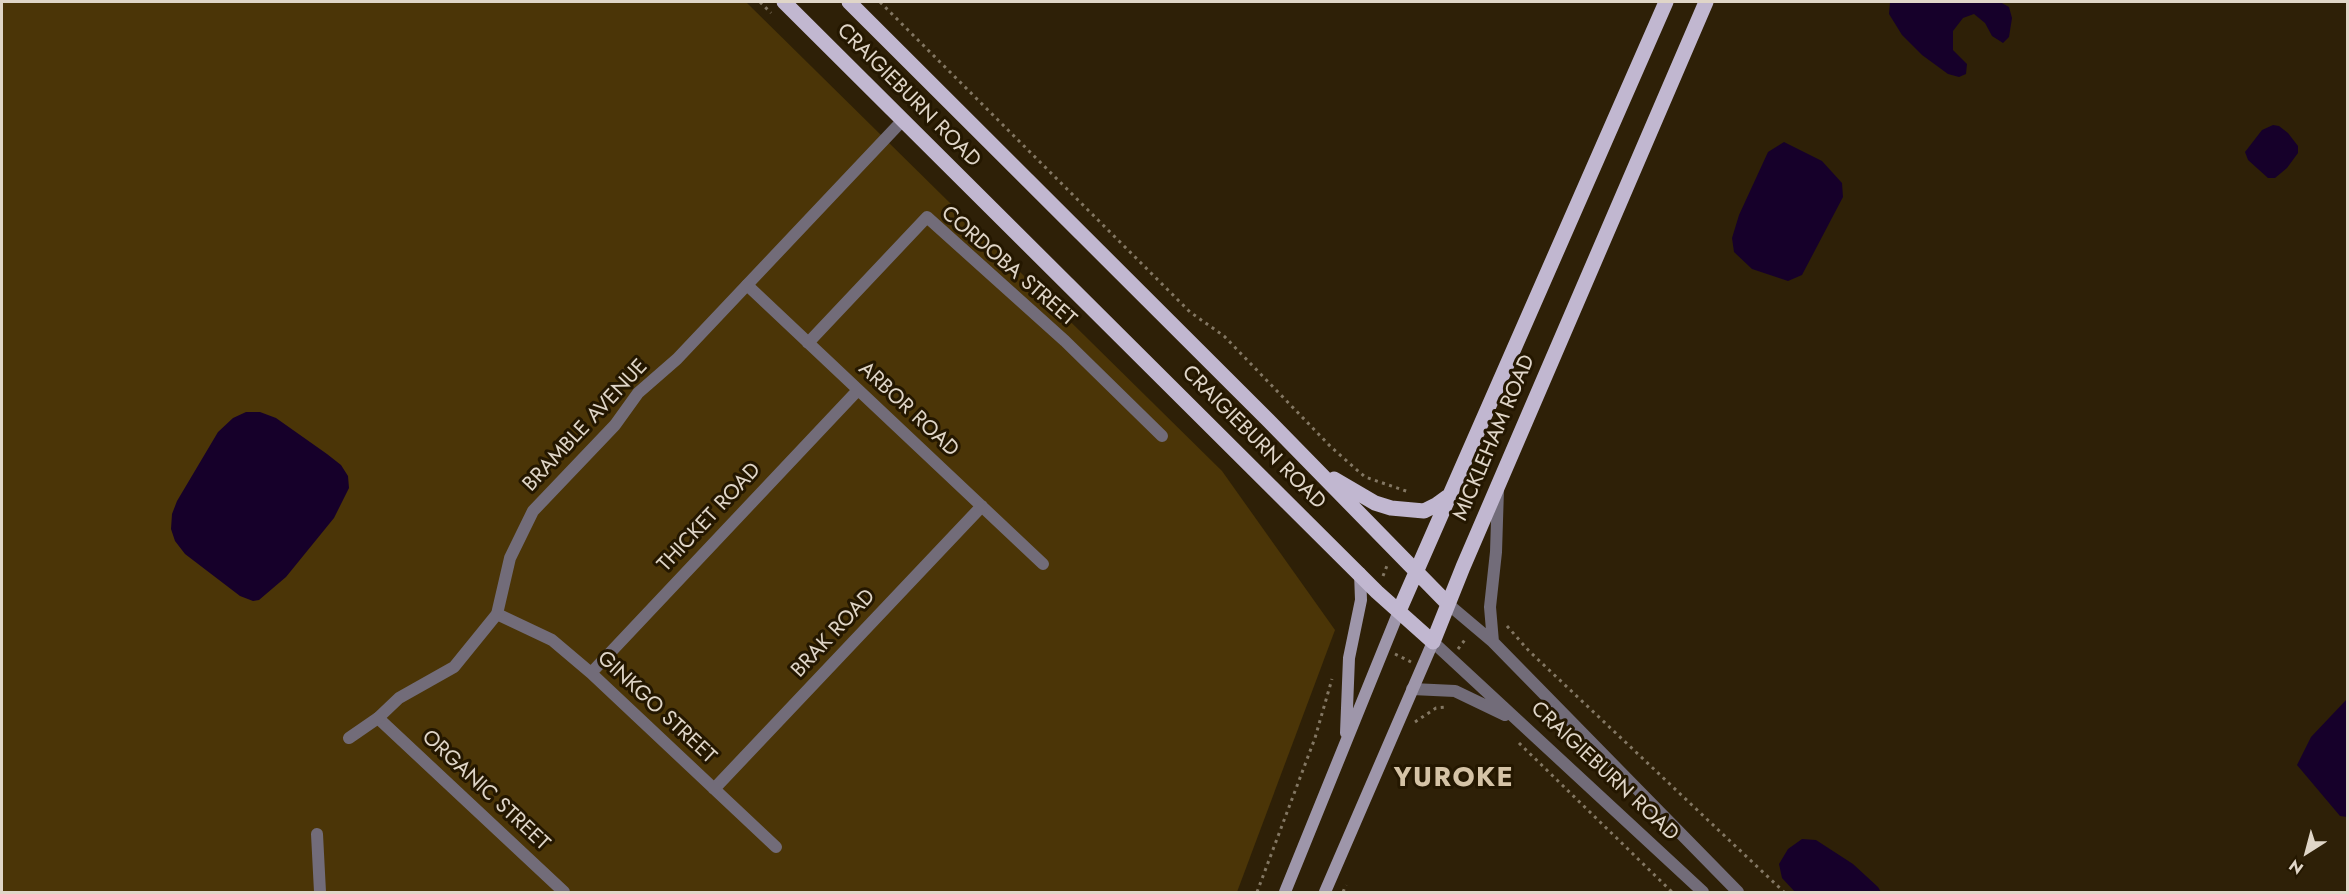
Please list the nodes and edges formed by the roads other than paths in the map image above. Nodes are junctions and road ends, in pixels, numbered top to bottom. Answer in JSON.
{"nodes":[{"id":1,"x":784,"y":2,"type":"edge"},
{"id":2,"x":849,"y":2,"type":"edge"},
{"id":3,"x":1666,"y":2,"type":"edge"},
{"id":4,"x":1706,"y":2,"type":"edge"},
{"id":5,"x":902,"y":121,"type":"junction"},
{"id":6,"x":747,"y":285,"type":"junction"},
{"id":7,"x":808,"y":343,"type":"junction"},
{"id":8,"x":858,"y":390,"type":"junction"},
{"id":9,"x":1162,"y":436,"type":"dead end"},
{"id":10,"x":1311,"y":465,"type":"junction"},
{"id":11,"x":1498,"y":485,"type":"junction"},
{"id":12,"x":1447,"y":497,"type":"junction"},
{"id":13,"x":982,"y":506,"type":"junction"},
{"id":14,"x":1043,"y":564,"type":"dead end"},
{"id":15,"x":1415,"y":571,"type":"junction"},
{"id":16,"x":1360,"y":573,"type":"junction"},
{"id":17,"x":1448,"y":604,"type":"junction"},
{"id":18,"x":1399,"y":611,"type":"junction"},
{"id":19,"x":497,"y":614,"type":"junction"},
{"id":20,"x":1433,"y":642,"type":"junction"},
{"id":21,"x":1493,"y":642,"type":"junction"},
{"id":22,"x":591,"y":673,"type":"junction"},
{"id":23,"x":1412,"y":689,"type":"junction"},
{"id":24,"x":378,"y":718,"type":"junction"},
{"id":25,"x":1520,"y":722,"type":"junction"},
{"id":26,"x":349,"y":738,"type":"dead end"},
{"id":27,"x":1345,"y":743,"type":"junction"},
{"id":28,"x":714,"y":789,"type":"junction"},
{"id":29,"x":317,"y":834,"type":"dead end"},
{"id":30,"x":776,"y":847,"type":"dead end"},
{"id":31,"x":320,"y":892,"type":"edge"},
{"id":32,"x":564,"y":892,"type":"edge"},
{"id":33,"x":1286,"y":892,"type":"edge"},
{"id":34,"x":1325,"y":892,"type":"edge"},
{"id":35,"x":1703,"y":892,"type":"edge"},
{"id":36,"x":1738,"y":892,"type":"edge"}],
"edges":[{"from":1,"to":5,"type":"main road","name":"CRAIGIEBURN ROAD"},
{"from":2,"to":10,"type":"main road","name":"CRAIGIEBURN ROAD"},
{"from":3,"to":12,"type":"main road","name":"MICKLEHAM ROAD"},
{"from":4,"to":11,"type":"main road","name":"MICKLEHAM ROAD"},
{"from":5,"to":6,"type":"street","name":"BRAMBLE AVENUE"},
{"from":5,"to":16,"type":"main road","name":"CRAIGIEBURN ROAD"},
{"from":6,"to":7,"type":"street","name":"ARBOR ROAD"},
{"from":6,"to":19,"type":"street","name":"BRAMBLE AVENUE"},
{"from":7,"to":8,"type":"street","name":"ARBOR ROAD"},
{"from":7,"to":9,"type":"street","name":"CORDOBA STREET"},
{"from":8,"to":13,"type":"street","name":"ARBOR ROAD"},
{"from":8,"to":22,"type":"street","name":"THICKET ROAD"},
{"from":10,"to":12,"type":"main road"},
{"from":10,"to":15,"type":"main road","name":"CRAIGIEBURN ROAD"},
{"from":11,"to":17,"type":"main road","name":"MICKLEHAM ROAD"},
{"from":11,"to":21,"type":"street"},
{"from":12,"to":15,"type":"main road","name":"MICKLEHAM ROAD"},
{"from":13,"to":14,"type":"street","name":"ARBOR ROAD"},
{"from":13,"to":28,"type":"street","name":"BRAK ROAD"},
{"from":15,"to":17,"type":"main road","name":"CRAIGIEBURN ROAD"},
{"from":15,"to":18,"type":"main road","name":"MICKLEHAM ROAD"},
{"from":16,"to":18,"type":"main road","name":"CRAIGIEBURN ROAD"},
{"from":16,"to":27,"type":"main road"},
{"from":17,"to":20,"type":"main road","name":"MICKLEHAM ROAD"},
{"from":17,"to":21,"type":"street","name":"CRAIGIEBURN ROAD"},
{"from":18,"to":20,"type":"main road","name":"CRAIGIEBURN ROAD"},
{"from":18,"to":27,"type":"main road","name":"MICKLEHAM ROAD"},
{"from":19,"to":22,"type":"street","name":"GINKGO STREET"},
{"from":19,"to":24,"type":"street","name":"BRAMBLE AVENUE"},
{"from":20,"to":23,"type":"main road","name":"MICKLEHAM ROAD"},
{"from":20,"to":25,"type":"street","name":"CRAIGIEBURN ROAD"},
{"from":21,"to":36,"type":"street","name":"CRAIGIEBURN ROAD"},
{"from":22,"to":28,"type":"street","name":"GINKGO STREET"},
{"from":23,"to":25,"type":"street"},
{"from":23,"to":34,"type":"main road","name":"MICKLEHAM ROAD"},
{"from":24,"to":26,"type":"street","name":"BRAMBLE AVENUE"},
{"from":24,"to":32,"type":"street","name":"ORGANIC STREET"},
{"from":25,"to":35,"type":"street","name":"CRAIGIEBURN ROAD"},
{"from":27,"to":33,"type":"main road","name":"MICKLEHAM ROAD"},
{"from":28,"to":30,"type":"street","name":"GINKGO STREET"},
{"from":29,"to":31,"type":"street"}]}
